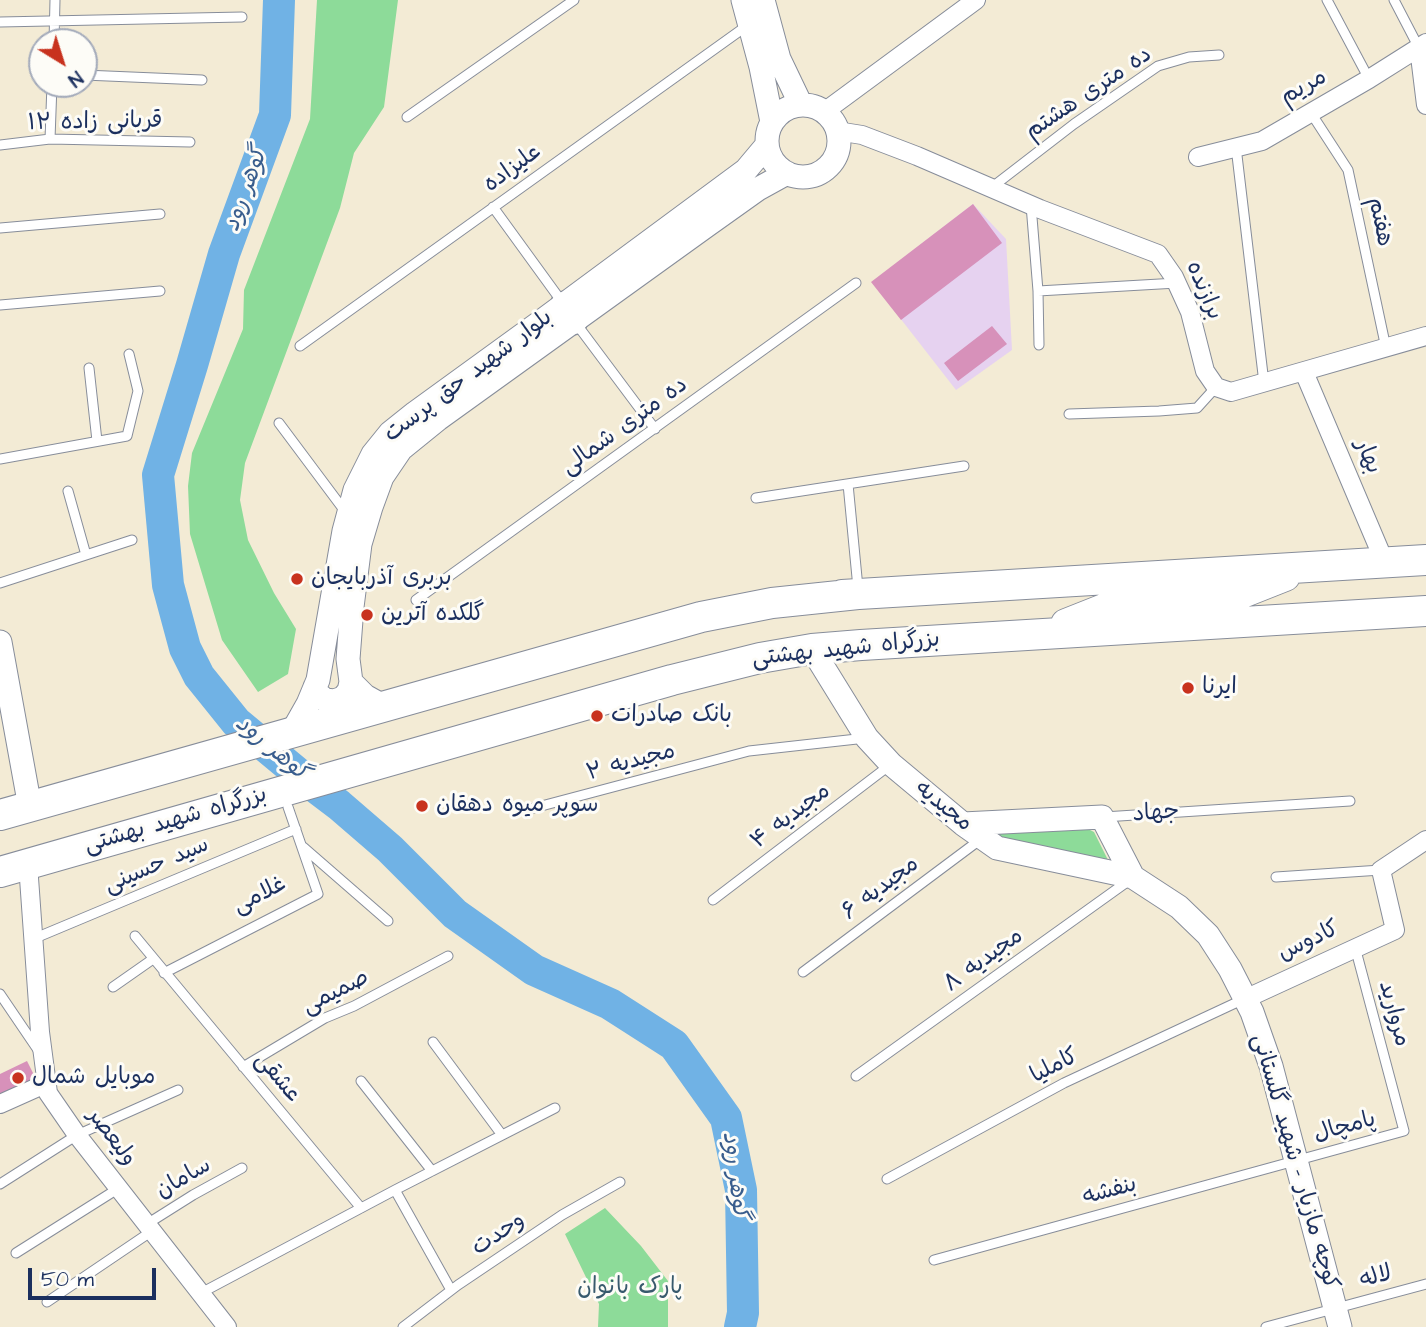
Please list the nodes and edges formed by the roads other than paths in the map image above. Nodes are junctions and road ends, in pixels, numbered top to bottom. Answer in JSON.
{"nodes":[{"id":1,"x":55,"y":0,"type":"edge"},
{"id":2,"x":574,"y":0,"type":"edge"},
{"id":3,"x":743,"y":0,"type":"edge"},
{"id":4,"x":763,"y":0,"type":"edge"},
{"id":5,"x":976,"y":0,"type":"edge"},
{"id":6,"x":1327,"y":0,"type":"edge"},
{"id":7,"x":1394,"y":0,"type":"edge"},
{"id":8,"x":242,"y":17,"type":"dead end"},
{"id":9,"x":55,"y":21,"type":"junction"},
{"id":10,"x":0,"y":22,"type":"edge"},
{"id":11,"x":749,"y":24,"type":"junction"},
{"id":12,"x":55,"y":28,"type":"edge"},
{"id":13,"x":1423,"y":45,"type":"edge"},
{"id":14,"x":1219,"y":55,"type":"dead end"},
{"id":15,"x":98,"y":76,"type":"edge"},
{"id":16,"x":1370,"y":79,"type":"junction"},
{"id":17,"x":202,"y":80,"type":"dead end"},
{"id":18,"x":51,"y":98,"type":"edge"},
{"id":19,"x":802,"y":105,"type":"junction"},
{"id":20,"x":1426,"y":105,"type":"edge"},
{"id":21,"x":824,"y":112,"type":"junction"},
{"id":22,"x":1311,"y":113,"type":"junction"},
{"id":23,"x":407,"y":117,"type":"dead end"},
{"id":24,"x":772,"y":122,"type":"junction"},
{"id":25,"x":837,"y":131,"type":"junction"},
{"id":26,"x":50,"y":139,"type":"junction"},
{"id":27,"x":190,"y":142,"type":"dead end"},
{"id":28,"x":0,"y":145,"type":"edge"},
{"id":29,"x":767,"y":145,"type":"junction"},
{"id":30,"x":1236,"y":147,"type":"junction"},
{"id":31,"x":1198,"y":157,"type":"dead end"},
{"id":32,"x":787,"y":173,"type":"junction"},
{"id":33,"x":991,"y":188,"type":"junction"},
{"id":34,"x":1031,"y":205,"type":"junction"},
{"id":35,"x":494,"y":207,"type":"junction"},
{"id":36,"x":160,"y":214,"type":"dead end"},
{"id":37,"x":0,"y":228,"type":"edge"},
{"id":38,"x":856,"y":283,"type":"dead end"},
{"id":39,"x":1177,"y":283,"type":"junction"},
{"id":40,"x":160,"y":291,"type":"dead end"},
{"id":41,"x":1038,"y":291,"type":"junction"},
{"id":42,"x":0,"y":305,"type":"edge"},
{"id":43,"x":569,"y":313,"type":"junction"},
{"id":44,"x":1426,"y":336,"type":"edge"},
{"id":45,"x":1040,"y":345,"type":"dead end"},
{"id":46,"x":300,"y":346,"type":"dead end"},
{"id":47,"x":1386,"y":348,"type":"junction"},
{"id":48,"x":129,"y":354,"type":"dead end"},
{"id":49,"x":89,"y":368,"type":"dead end"},
{"id":50,"x":1304,"y":372,"type":"junction"},
{"id":51,"x":1264,"y":383,"type":"junction"},
{"id":52,"x":1216,"y":387,"type":"junction"},
{"id":53,"x":1069,"y":414,"type":"dead end"},
{"id":54,"x":279,"y":423,"type":"dead end"},
{"id":55,"x":655,"y":429,"type":"junction"},
{"id":56,"x":97,"y":441,"type":"junction"},
{"id":57,"x":0,"y":458,"type":"edge"},
{"id":58,"x":964,"y":466,"type":"dead end"},
{"id":59,"x":848,"y":484,"type":"junction"},
{"id":60,"x":68,"y":491,"type":"dead end"},
{"id":61,"x":756,"y":498,"type":"dead end"},
{"id":62,"x":348,"y":515,"type":"junction"},
{"id":63,"x":132,"y":540,"type":"dead end"},
{"id":64,"x":86,"y":555,"type":"junction"},
{"id":65,"x":1426,"y":560,"type":"edge"},
{"id":66,"x":1385,"y":562,"type":"junction"},
{"id":67,"x":0,"y":583,"type":"edge"},
{"id":68,"x":850,"y":594,"type":"junction"},
{"id":69,"x":416,"y":600,"type":"dead end"},
{"id":70,"x":1182,"y":600,"type":"junction"},
{"id":71,"x":1426,"y":611,"type":"edge"},
{"id":72,"x":0,"y":642,"type":"edge"},
{"id":73,"x":812,"y":649,"type":"junction"},
{"id":74,"x":351,"y":682,"type":"junction"},
{"id":75,"x":312,"y":696,"type":"junction"},
{"id":76,"x":383,"y":706,"type":"junction"},
{"id":77,"x":287,"y":734,"type":"junction"},
{"id":78,"x":867,"y":738,"type":"junction"},
{"id":79,"x":891,"y":764,"type":"junction"},
{"id":80,"x":280,"y":798,"type":"junction"},
{"id":81,"x":1350,"y":801,"type":"dead end"},
{"id":82,"x":30,"y":807,"type":"junction"},
{"id":83,"x":530,"y":809,"type":"dead end"},
{"id":84,"x":0,"y":815,"type":"edge"},
{"id":85,"x":1102,"y":817,"type":"junction"},
{"id":86,"x":963,"y":824,"type":"junction"},
{"id":87,"x":296,"y":829,"type":"junction"},
{"id":88,"x":983,"y":838,"type":"junction"},
{"id":89,"x":1426,"y":840,"type":"edge"},
{"id":90,"x":302,"y":846,"type":"junction"},
{"id":91,"x":14,"y":868,"type":"edge"},
{"id":92,"x":1381,"y":870,"type":"junction"},
{"id":93,"x":1133,"y":877,"type":"junction"},
{"id":94,"x":1276,"y":877,"type":"dead end"},
{"id":95,"x":713,"y":900,"type":"dead end"},
{"id":96,"x":388,"y":921,"type":"dead end"},
{"id":97,"x":135,"y":936,"type":"dead end"},
{"id":98,"x":33,"y":939,"type":"junction"},
{"id":99,"x":1355,"y":947,"type":"junction"},
{"id":100,"x":448,"y":956,"type":"dead end"},
{"id":101,"x":153,"y":958,"type":"junction"},
{"id":102,"x":803,"y":972,"type":"dead end"},
{"id":103,"x":164,"y":973,"type":"junction"},
{"id":104,"x":113,"y":987,"type":"dead end"},
{"id":105,"x":0,"y":994,"type":"edge"},
{"id":106,"x":1245,"y":999,"type":"junction"},
{"id":107,"x":433,"y":1042,"type":"dead end"},
{"id":108,"x":43,"y":1057,"type":"junction"},
{"id":109,"x":243,"y":1068,"type":"junction"},
{"id":110,"x":856,"y":1076,"type":"dead end"},
{"id":111,"x":361,"y":1081,"type":"dead end"},
{"id":112,"x":47,"y":1083,"type":"junction"},
{"id":113,"x":178,"y":1090,"type":"dead end"},
{"id":114,"x":0,"y":1104,"type":"edge"},
{"id":115,"x":555,"y":1108,"type":"dead end"},
{"id":116,"x":1404,"y":1131,"type":"joint"},
{"id":117,"x":77,"y":1135,"type":"junction"},
{"id":118,"x":502,"y":1135,"type":"junction"},
{"id":119,"x":1296,"y":1161,"type":"junction"},
{"id":120,"x":242,"y":1168,"type":"dead end"},
{"id":121,"x":432,"y":1171,"type":"junction"},
{"id":122,"x":887,"y":1179,"type":"dead end"},
{"id":123,"x":620,"y":1182,"type":"dead end"},
{"id":124,"x":0,"y":1184,"type":"edge"},
{"id":125,"x":119,"y":1188,"type":"junction"},
{"id":126,"x":395,"y":1190,"type":"junction"},
{"id":127,"x":361,"y":1208,"type":"junction"},
{"id":128,"x":149,"y":1228,"type":"junction"},
{"id":129,"x":16,"y":1254,"type":"dead end"},
{"id":130,"x":934,"y":1260,"type":"dead end"},
{"id":131,"x":1426,"y":1284,"type":"edge"},
{"id":132,"x":451,"y":1290,"type":"junction"},
{"id":133,"x":201,"y":1293,"type":"junction"},
{"id":134,"x":47,"y":1302,"type":"dead end"},
{"id":135,"x":1337,"y":1318,"type":"edge"},
{"id":136,"x":227,"y":1327,"type":"edge"},
{"id":137,"x":404,"y":1327,"type":"edge"},
{"id":138,"x":1266,"y":1327,"type":"edge"}],
"edges":[{"from":1,"to":9,"type":"lane"},
{"from":2,"to":23,"type":"lane"},
{"from":3,"to":11,"type":"street"},
{"from":4,"to":19,"type":"street"},
{"from":5,"to":21,"type":"street"},
{"from":6,"to":16,"type":"lane"},
{"from":7,"to":13,"type":"lane"},
{"from":8,"to":9,"type":"lane"},
{"from":9,"to":10,"type":"lane"},
{"from":9,"to":12,"type":"lane"},
{"from":11,"to":24,"type":"street"},
{"from":11,"to":35,"type":"lane","name":"علیزاده"},
{"from":13,"to":16,"type":"street","name":"مریم"},
{"from":13,"to":20,"type":"street"},
{"from":14,"to":33,"type":"lane","name":"ده متری هشتم"},
{"from":15,"to":17,"type":"lane"},
{"from":16,"to":22,"type":"street","name":"مریم"},
{"from":18,"to":26,"type":"lane"},
{"from":19,"to":21,"type":"street"},
{"from":19,"to":24,"type":"street"},
{"from":21,"to":25,"type":"street"},
{"from":22,"to":30,"type":"street","name":"مریم"},
{"from":22,"to":47,"type":"lane","name":"هفتم"},
{"from":24,"to":29,"type":"street"},
{"from":25,"to":32,"type":"street"},
{"from":25,"to":33,"type":"street","name":"برازنده"},
{"from":26,"to":27,"type":"lane","name":"قربانی زاده ۱۲"},
{"from":26,"to":28,"type":"lane","name":"قربانی زاده ۱۲"},
{"from":29,"to":32,"type":"street"},
{"from":29,"to":43,"type":"street","name":"بلوار شهید حق پرست"},
{"from":30,"to":31,"type":"street","name":"مریم"},
{"from":30,"to":51,"type":"lane"},
{"from":32,"to":43,"type":"street","name":"بلوار شهید حق پرست"},
{"from":33,"to":34,"type":"street","name":"برازنده"},
{"from":34,"to":39,"type":"street","name":"برازنده"},
{"from":34,"to":41,"type":"lane"},
{"from":35,"to":43,"type":"lane"},
{"from":35,"to":46,"type":"lane","name":"علیزاده"},
{"from":36,"to":37,"type":"lane"},
{"from":38,"to":55,"type":"lane","name":"ده متری شمالی"},
{"from":39,"to":41,"type":"lane"},
{"from":39,"to":52,"type":"street","name":"برازنده"},
{"from":40,"to":42,"type":"lane"},
{"from":41,"to":45,"type":"lane"},
{"from":43,"to":55,"type":"lane"},
{"from":43,"to":62,"type":"street","name":"بلوار شهید حق پرست"},
{"from":43,"to":74,"type":"street","name":"بلوار شهید حق پرست"},
{"from":44,"to":47,"type":"street"},
{"from":47,"to":50,"type":"street"},
{"from":48,"to":56,"type":"lane"},
{"from":49,"to":56,"type":"lane"},
{"from":50,"to":51,"type":"street"},
{"from":50,"to":66,"type":"street","name":"بهار"},
{"from":51,"to":52,"type":"street"},
{"from":52,"to":53,"type":"lane"},
{"from":54,"to":62,"type":"lane"},
{"from":55,"to":69,"type":"lane","name":"ده متری شمالی"},
{"from":56,"to":57,"type":"lane"},
{"from":58,"to":59,"type":"lane"},
{"from":59,"to":61,"type":"lane"},
{"from":59,"to":68,"type":"lane"},
{"from":60,"to":64,"type":"lane"},
{"from":62,"to":75,"type":"street","name":"بلوار شهید حق پرست"},
{"from":63,"to":64,"type":"lane"},
{"from":64,"to":67,"type":"lane"},
{"from":65,"to":66,"type":"highway","name":"بزرگراه شهید بهشتی"},
{"from":66,"to":70,"type":"highway","name":"بزرگراه شهید بهشتی"},
{"from":68,"to":70,"type":"highway","name":"بزرگراه شهید بهشتی"},
{"from":68,"to":76,"type":"highway","name":"بزرگراه شهید بهشتی"},
{"from":70,"to":71,"type":"highway","name":"بزرگراه شهید بهشتی"},
{"from":70,"to":73,"type":"highway","name":"بزرگراه شهید بهشتی"},
{"from":72,"to":82,"type":"street"},
{"from":73,"to":78,"type":"street","name":"مجیدیه"},
{"from":73,"to":80,"type":"highway","name":"بزرگراه شهید بهشتی"},
{"from":74,"to":75,"type":"street"},
{"from":74,"to":76,"type":"street"},
{"from":75,"to":77,"type":"street","name":"بلوار شهید حق پرست"},
{"from":76,"to":77,"type":"highway","name":"بزرگراه شهید بهشتی"},
{"from":77,"to":82,"type":"highway","name":"بزرگراه شهید بهشتی"},
{"from":78,"to":79,"type":"street","name":"مجیدیه"},
{"from":78,"to":83,"type":"lane","name":"مجیدیه ۲"},
{"from":79,"to":86,"type":"street","name":"مجیدیه"},
{"from":79,"to":95,"type":"lane","name":"مجیدیه ۴"},
{"from":80,"to":87,"type":"lane","name":"غلامی"},
{"from":80,"to":91,"type":"highway","name":"بزرگراه شهید بهشتی"},
{"from":81,"to":85,"type":"lane","name":"جهاد"},
{"from":82,"to":84,"type":"highway","name":"بزرگراه شهید بهشتی"},
{"from":85,"to":86,"type":"street","name":"جهاد"},
{"from":85,"to":93,"type":"street"},
{"from":86,"to":88,"type":"street","name":"مجیدیه"},
{"from":87,"to":90,"type":"lane","name":"غلامی"},
{"from":87,"to":98,"type":"lane","name":"سید حسینی"},
{"from":88,"to":93,"type":"street","name":"مجیدیه"},
{"from":88,"to":102,"type":"lane","name":"مجیدیه ۶"},
{"from":89,"to":92,"type":"street"},
{"from":90,"to":96,"type":"lane"},
{"from":90,"to":103,"type":"lane","name":"غلامی"},
{"from":91,"to":98,"type":"street","name":"ولیعصر"},
{"from":92,"to":94,"type":"lane"},
{"from":92,"to":99,"type":"street","name":"کادوس"},
{"from":93,"to":106,"type":"street","name":"کوچه مازیار - شهید گلستانی"},
{"from":93,"to":110,"type":"lane","name":"مجیدیه ۸"},
{"from":97,"to":101,"type":"lane","name":"عشقی"},
{"from":98,"to":108,"type":"street","name":"ولیعصر"},
{"from":99,"to":106,"type":"street","name":"کادوس"},
{"from":99,"to":116,"type":"lane","name":"مروارید"},
{"from":100,"to":109,"type":"lane","name":"صمیمی"},
{"from":101,"to":103,"type":"lane","name":"عشقی"},
{"from":101,"to":104,"type":"lane"},
{"from":103,"to":109,"type":"lane","name":"عشقی"},
{"from":105,"to":108,"type":"lane"},
{"from":106,"to":119,"type":"street","name":"کوچه مازیار - شهید گلستانی"},
{"from":106,"to":122,"type":"lane","name":"کاملیا"},
{"from":107,"to":118,"type":"lane"},
{"from":108,"to":112,"type":"street","name":"ولیعصر"},
{"from":109,"to":127,"type":"lane","name":"عشقی"},
{"from":111,"to":121,"type":"lane"},
{"from":112,"to":114,"type":"street"},
{"from":112,"to":117,"type":"street","name":"ولیعصر"},
{"from":113,"to":117,"type":"lane"},
{"from":115,"to":118,"type":"lane"},
{"from":116,"to":119,"type":"lane","name":"پامچال"},
{"from":117,"to":124,"type":"lane"},
{"from":117,"to":125,"type":"street","name":"ولیعصر"},
{"from":118,"to":121,"type":"lane"},
{"from":119,"to":130,"type":"lane","name":"بنفشه"},
{"from":119,"to":135,"type":"street","name":"کوچه مازیار - شهید گلستانی"},
{"from":120,"to":128,"type":"lane","name":"سامان"},
{"from":121,"to":126,"type":"lane"},
{"from":123,"to":132,"type":"lane","name":"وحدت"},
{"from":125,"to":128,"type":"street","name":"ولیعصر"},
{"from":125,"to":129,"type":"lane"},
{"from":126,"to":127,"type":"lane"},
{"from":126,"to":132,"type":"lane"},
{"from":127,"to":133,"type":"lane"},
{"from":128,"to":133,"type":"street","name":"ولیعصر"},
{"from":128,"to":134,"type":"lane","name":"سامان"},
{"from":131,"to":135,"type":"lane","name":"لاله"},
{"from":132,"to":137,"type":"lane","name":"وحدت"},
{"from":133,"to":136,"type":"street","name":"ولیعصر"},
{"from":135,"to":138,"type":"lane","name":"لاله"}]}
